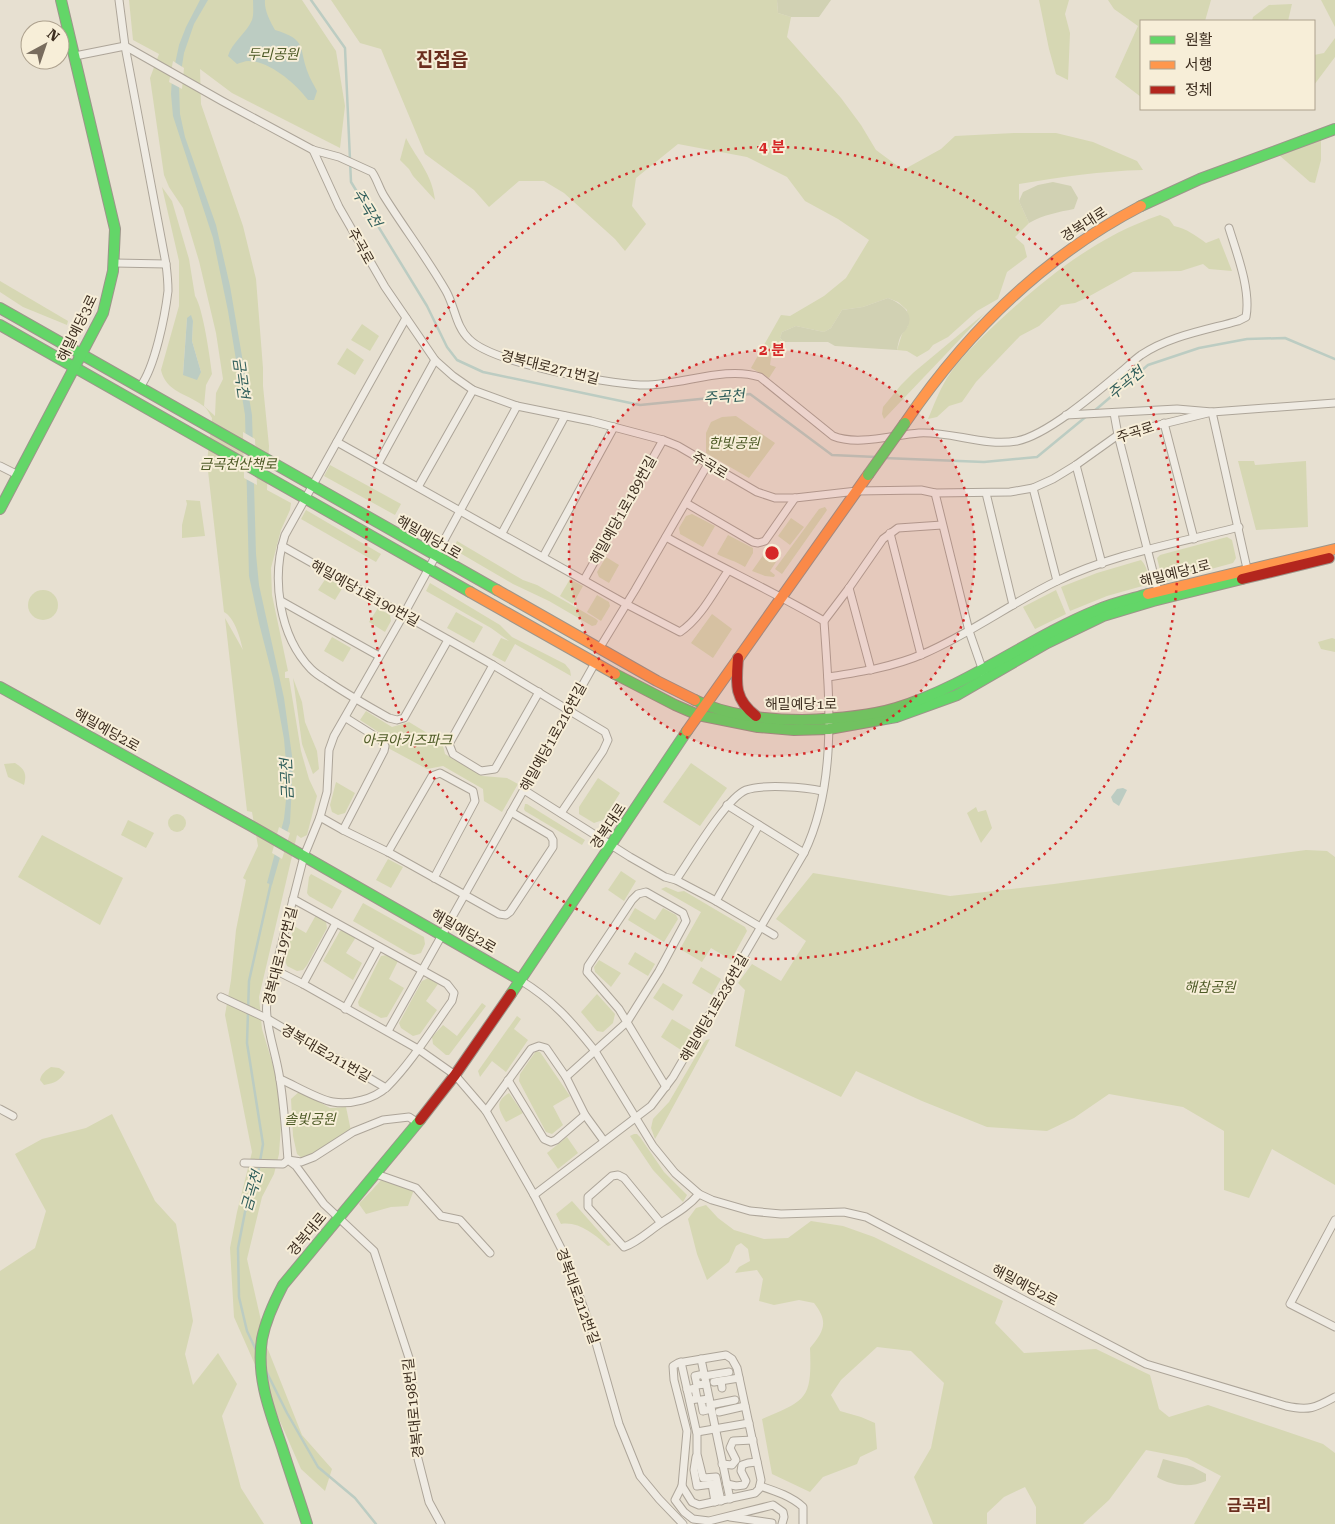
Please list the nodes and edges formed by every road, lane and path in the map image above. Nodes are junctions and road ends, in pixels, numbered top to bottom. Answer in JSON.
{"nodes":[{"id":1,"x":61,"y":0,"type":"edge"},
{"id":2,"x":119,"y":0,"type":"edge"},
{"id":3,"x":126,"y":46,"type":"junction"},
{"id":4,"x":74,"y":56,"type":"junction"},
{"id":5,"x":1335,"y":129,"type":"edge"},
{"id":6,"x":313,"y":150,"type":"junction"},
{"id":7,"x":1229,"y":228,"type":"dead end"},
{"id":8,"x":115,"y":263,"type":"junction"},
{"id":9,"x":166,"y":264,"type":"junction"},
{"id":10,"x":0,"y":308,"type":"edge"},
{"id":11,"x":406,"y":318,"type":"junction"},
{"id":12,"x":0,"y":325,"type":"edge"},
{"id":13,"x":81,"y":353,"type":"junction"},
{"id":14,"x":436,"y":360,"type":"junction"},
{"id":15,"x":73,"y":367,"type":"junction"},
{"id":16,"x":140,"y":387,"type":"junction"},
{"id":17,"x":473,"y":390,"type":"junction"},
{"id":18,"x":1335,"y":403,"type":"edge"},
{"id":19,"x":517,"y":406,"type":"junction"},
{"id":20,"x":1212,"y":412,"type":"junction"},
{"id":21,"x":1112,"y":413,"type":"junction"},
{"id":22,"x":1069,"y":415,"type":"junction"},
{"id":23,"x":565,"y":416,"type":"junction"},
{"id":24,"x":1164,"y":423,"type":"junction"},
{"id":25,"x":614,"y":427,"type":"junction"},
{"id":26,"x":1118,"y":435,"type":"junction"},
{"id":27,"x":663,"y":440,"type":"junction"},
{"id":28,"x":337,"y":442,"type":"junction"},
{"id":29,"x":378,"y":464,"type":"junction"},
{"id":30,"x":708,"y":464,"type":"junction"},
{"id":31,"x":0,"y":466,"type":"edge"},
{"id":32,"x":1076,"y":466,"type":"junction"},
{"id":33,"x":18,"y":475,"type":"junction"},
{"id":34,"x":312,"y":486,"type":"junction"},
{"id":35,"x":418,"y":487,"type":"junction"},
{"id":36,"x":1032,"y":488,"type":"junction"},
{"id":37,"x":857,"y":491,"type":"junction"},
{"id":38,"x":935,"y":493,"type":"junction"},
{"id":39,"x":986,"y":493,"type":"junction"},
{"id":40,"x":795,"y":498,"type":"junction"},
{"id":41,"x":305,"y":499,"type":"junction"},
{"id":42,"x":686,"y":503,"type":"junction"},
{"id":43,"x":0,"y":509,"type":"edge"},
{"id":44,"x":461,"y":510,"type":"junction"},
{"id":45,"x":942,"y":525,"type":"junction"},
{"id":46,"x":1239,"y":527,"type":"junction"},
{"id":47,"x":502,"y":533,"type":"junction"},
{"id":48,"x":890,"y":533,"type":"junction"},
{"id":49,"x":666,"y":537,"type":"junction"},
{"id":50,"x":1194,"y":539,"type":"junction"},
{"id":51,"x":282,"y":546,"type":"junction"},
{"id":52,"x":1335,"y":549,"type":"edge"},
{"id":53,"x":1147,"y":550,"type":"junction"},
{"id":54,"x":436,"y":556,"type":"junction"},
{"id":55,"x":1335,"y":556,"type":"edge"},
{"id":56,"x":542,"y":557,"type":"junction"},
{"id":57,"x":1102,"y":564,"type":"junction"},
{"id":58,"x":429,"y":569,"type":"junction"},
{"id":59,"x":728,"y":571,"type":"junction"},
{"id":60,"x":1249,"y":574,"type":"junction"},
{"id":61,"x":584,"y":580,"type":"junction"},
{"id":62,"x":1057,"y":581,"type":"junction"},
{"id":63,"x":849,"y":588,"type":"junction"},
{"id":64,"x":1158,"y":591,"type":"junction"},
{"id":65,"x":781,"y":596,"type":"junction"},
{"id":66,"x":281,"y":601,"type":"junction"},
{"id":67,"x":626,"y":604,"type":"junction"},
{"id":68,"x":1013,"y":605,"type":"junction"},
{"id":69,"x":404,"y":614,"type":"junction"},
{"id":70,"x":824,"y":621,"type":"junction"},
{"id":71,"x":970,"y":631,"type":"junction"},
{"id":72,"x":448,"y":640,"type":"junction"},
{"id":73,"x":599,"y":649,"type":"junction"},
{"id":74,"x":921,"y":655,"type":"junction"},
{"id":75,"x":379,"y":656,"type":"junction"},
{"id":76,"x":738,"y":658,"type":"junction"},
{"id":77,"x":595,"y":663,"type":"junction"},
{"id":78,"x":493,"y":665,"type":"junction"},
{"id":79,"x":871,"y":670,"type":"junction"},
{"id":80,"x":984,"y":675,"type":"junction"},
{"id":81,"x":828,"y":678,"type":"junction"},
{"id":82,"x":0,"y":687,"type":"edge"},
{"id":83,"x":539,"y":692,"type":"junction"},
{"id":84,"x":356,"y":698,"type":"junction"},
{"id":85,"x":704,"y":705,"type":"junction"},
{"id":86,"x":568,"y":709,"type":"junction"},
{"id":87,"x":698,"y":714,"type":"junction"},
{"id":88,"x":346,"y":718,"type":"junction"},
{"id":89,"x":759,"y":718,"type":"junction"},
{"id":90,"x":829,"y":724,"type":"junction"},
{"id":91,"x":524,"y":790,"type":"junction"},
{"id":92,"x":822,"y":791,"type":"junction"},
{"id":93,"x":728,"y":805,"type":"junction"},
{"id":94,"x":511,"y":812,"type":"junction"},
{"id":95,"x":561,"y":813,"type":"junction"},
{"id":96,"x":320,"y":817,"type":"junction"},
{"id":97,"x":759,"y":826,"type":"junction"},
{"id":98,"x":343,"y":830,"type":"junction"},
{"id":99,"x":611,"y":846,"type":"junction"},
{"id":100,"x":388,"y":852,"type":"junction"},
{"id":101,"x":804,"y":853,"type":"junction"},
{"id":102,"x":304,"y":856,"type":"junction"},
{"id":103,"x":434,"y":878,"type":"junction"},
{"id":104,"x":676,"y":880,"type":"junction"},
{"id":105,"x":464,"y":895,"type":"junction"},
{"id":106,"x":293,"y":899,"type":"junction"},
{"id":107,"x":716,"y":901,"type":"junction"},
{"id":108,"x":336,"y":923,"type":"junction"},
{"id":109,"x":760,"y":927,"type":"junction"},
{"id":110,"x":442,"y":934,"type":"junction"},
{"id":111,"x":774,"y":935,"type":"dead end"},
{"id":112,"x":380,"y":947,"type":"junction"},
{"id":113,"x":275,"y":970,"type":"junction"},
{"id":114,"x":422,"y":970,"type":"junction"},
{"id":115,"x":520,"y":980,"type":"junction"},
{"id":116,"x":303,"y":984,"type":"junction"},
{"id":117,"x":447,"y":984,"type":"joint"},
{"id":118,"x":221,"y":998,"type":"dead end"},
{"id":119,"x":345,"y":1008,"type":"junction"},
{"id":120,"x":266,"y":1018,"type":"junction"},
{"id":121,"x":628,"y":1022,"type":"junction"},
{"id":122,"x":388,"y":1031,"type":"junction"},
{"id":123,"x":418,"y":1049,"type":"junction"},
{"id":124,"x":595,"y":1051,"type":"junction"},
{"id":125,"x":455,"y":1075,"type":"junction"},
{"id":126,"x":566,"y":1077,"type":"junction"},
{"id":127,"x":280,"y":1079,"type":"junction"},
{"id":128,"x":508,"y":1080,"type":"junction"},
{"id":129,"x":386,"y":1088,"type":"junction"},
{"id":130,"x":666,"y":1088,"type":"junction"},
{"id":131,"x":0,"y":1109,"type":"edge"},
{"id":132,"x":486,"y":1110,"type":"junction"},
{"id":133,"x":586,"y":1115,"type":"junction"},
{"id":134,"x":13,"y":1116,"type":"dead end"},
{"id":135,"x":635,"y":1118,"type":"junction"},
{"id":136,"x":418,"y":1123,"type":"junction"},
{"id":137,"x":604,"y":1141,"type":"junction"},
{"id":138,"x":286,"y":1162,"type":"junction"},
{"id":139,"x":244,"y":1163,"type":"dead end"},
{"id":140,"x":376,"y":1174,"type":"junction"},
{"id":141,"x":699,"y":1194,"type":"junction"},
{"id":142,"x":534,"y":1195,"type":"junction"},
{"id":143,"x":339,"y":1218,"type":"junction"},
{"id":144,"x":1335,"y":1220,"type":"edge"},
{"id":145,"x":661,"y":1223,"type":"junction"},
{"id":146,"x":490,"y":1253,"type":"dead end"},
{"id":147,"x":1335,"y":1328,"type":"edge"},
{"id":148,"x":701,"y":1359,"type":"junction"},
{"id":149,"x":681,"y":1362,"type":"junction"},
{"id":150,"x":721,"y":1364,"type":"dead end"},
{"id":151,"x":704,"y":1378,"type":"junction"},
{"id":152,"x":739,"y":1378,"type":"junction"},
{"id":153,"x":722,"y":1382,"type":"junction"},
{"id":154,"x":1335,"y":1397,"type":"edge"},
{"id":155,"x":710,"y":1404,"type":"junction"},
{"id":156,"x":745,"y":1406,"type":"junction"},
{"id":157,"x":719,"y":1412,"type":"dead end"},
{"id":158,"x":749,"y":1423,"type":"junction"},
{"id":159,"x":715,"y":1429,"type":"junction"},
{"id":160,"x":697,"y":1432,"type":"junction"},
{"id":161,"x":753,"y":1440,"type":"junction"},
{"id":162,"x":757,"y":1462,"type":"junction"},
{"id":163,"x":722,"y":1464,"type":"junction"},
{"id":164,"x":727,"y":1484,"type":"junction"},
{"id":165,"x":682,"y":1486,"type":"junction"},
{"id":166,"x":760,"y":1486,"type":"junction"},
{"id":167,"x":730,"y":1499,"type":"junction"},
{"id":168,"x":718,"y":1502,"type":"junction"},
{"id":169,"x":678,"y":1504,"type":"junction"},
{"id":170,"x":669,"y":1509,"type":"junction"},
{"id":171,"x":725,"y":1517,"type":"junction"},
{"id":172,"x":734,"y":1521,"type":"edge"},
{"id":173,"x":750,"y":1522,"type":"edge"},
{"id":174,"x":710,"y":1523,"type":"edge"},
{"id":175,"x":307,"y":1524,"type":"edge"},
{"id":176,"x":441,"y":1524,"type":"edge"},
{"id":177,"x":683,"y":1524,"type":"edge"},
{"id":178,"x":772,"y":1524,"type":"edge"},
{"id":179,"x":782,"y":1524,"type":"edge"},
{"id":180,"x":803,"y":1524,"type":"edge"}],
"edges":[{"from":1,"to":4,"type":"street","name":"해밀예당3로"},
{"from":2,"to":3,"type":"street"},
{"from":3,"to":4,"type":"street"},
{"from":3,"to":6,"type":"street"},
{"from":3,"to":9,"type":"street"},
{"from":4,"to":8,"type":"street","name":"해밀예당3로"},
{"from":5,"to":37,"type":"street","name":"경복대로","bridge":true},
{"from":6,"to":11,"type":"street","name":"주곡로"},
{"from":6,"to":22,"type":"street","name":"경복대로271번길"},
{"from":7,"to":22,"type":"street","name":"경복대로271번길"},
{"from":8,"to":9,"type":"street"},
{"from":8,"to":13,"type":"street","name":"해밀예당3로"},
{"from":9,"to":16,"type":"street"},
{"from":10,"to":13,"type":"street"},
{"from":11,"to":14,"type":"street","name":"주곡로"},
{"from":11,"to":28,"type":"street"},
{"from":12,"to":15,"type":"street"},
{"from":13,"to":15,"type":"street","name":"해밀예당3로"},
{"from":13,"to":16,"type":"street"},
{"from":14,"to":17,"type":"street","name":"주곡로"},
{"from":14,"to":29,"type":"street"},
{"from":15,"to":33,"type":"street","name":"해밀예당3로"},
{"from":15,"to":41,"type":"street","name":"해밀예당1로"},
{"from":16,"to":34,"type":"street","name":"해밀예당1로"},
{"from":17,"to":19,"type":"street","name":"주곡로"},
{"from":17,"to":35,"type":"street"},
{"from":18,"to":20,"type":"street","name":"주곡로"},
{"from":19,"to":23,"type":"street","name":"주곡로"},
{"from":19,"to":44,"type":"street"},
{"from":20,"to":21,"type":"street"},
{"from":20,"to":24,"type":"street","name":"주곡로"},
{"from":20,"to":46,"type":"street"},
{"from":21,"to":22,"type":"street"},
{"from":21,"to":26,"type":"street"},
{"from":23,"to":25,"type":"street","name":"주곡로"},
{"from":23,"to":47,"type":"street"},
{"from":24,"to":26,"type":"street","name":"주곡로"},
{"from":24,"to":50,"type":"street"},
{"from":25,"to":27,"type":"street","name":"주곡로"},
{"from":25,"to":56,"type":"street"},
{"from":26,"to":32,"type":"street","name":"주곡로"},
{"from":26,"to":53,"type":"street"},
{"from":27,"to":30,"type":"street","name":"주곡로"},
{"from":27,"to":61,"type":"street","name":"해밀예당1로189번길"},
{"from":28,"to":29,"type":"street","name":"해밀예당1로189번길"},
{"from":28,"to":34,"type":"street"},
{"from":29,"to":35,"type":"street","name":"해밀예당1로189번길"},
{"from":30,"to":40,"type":"street","name":"주곡로"},
{"from":30,"to":42,"type":"street"},
{"from":31,"to":33,"type":"street"},
{"from":32,"to":36,"type":"street","name":"주곡로"},
{"from":32,"to":57,"type":"street"},
{"from":33,"to":43,"type":"street","name":"해밀예당3로"},
{"from":34,"to":41,"type":"street"},
{"from":34,"to":54,"type":"street","name":"해밀예당1로"},
{"from":35,"to":44,"type":"street","name":"해밀예당1로189번길"},
{"from":36,"to":39,"type":"street","name":"주곡로"},
{"from":36,"to":62,"type":"street"},
{"from":37,"to":38,"type":"street","name":"주곡로"},
{"from":37,"to":40,"type":"street","name":"주곡로"},
{"from":37,"to":65,"type":"street","name":"경복대로"},
{"from":38,"to":39,"type":"street","name":"주곡로"},
{"from":38,"to":45,"type":"street"},
{"from":39,"to":68,"type":"street"},
{"from":40,"to":42,"type":"street"},
{"from":41,"to":51,"type":"street"},
{"from":41,"to":58,"type":"street","name":"해밀예당1로"},
{"from":42,"to":49,"type":"street"},
{"from":44,"to":47,"type":"street","name":"해밀예당1로189번길"},
{"from":44,"to":54,"type":"street"},
{"from":45,"to":48,"type":"street"},
{"from":45,"to":71,"type":"street"},
{"from":46,"to":50,"type":"street"},
{"from":46,"to":60,"type":"street"},
{"from":47,"to":56,"type":"street","name":"해밀예당1로189번길"},
{"from":48,"to":63,"type":"street"},
{"from":48,"to":74,"type":"street"},
{"from":49,"to":59,"type":"street"},
{"from":49,"to":67,"type":"street"},
{"from":50,"to":53,"type":"street"},
{"from":51,"to":66,"type":"street"},
{"from":51,"to":69,"type":"street","name":"해밀예당1로190번길"},
{"from":52,"to":60,"type":"street","name":"해밀예당1로"},
{"from":53,"to":57,"type":"street"},
{"from":53,"to":64,"type":"street"},
{"from":54,"to":58,"type":"street"},
{"from":54,"to":73,"type":"street","name":"해밀예당1로"},
{"from":55,"to":60,"type":"street","name":"해밀예당1로"},
{"from":56,"to":61,"type":"street","name":"해밀예당1로189번길"},
{"from":57,"to":62,"type":"street"},
{"from":58,"to":69,"type":"street","name":"경복대로197번길"},
{"from":58,"to":77,"type":"street","name":"해밀예당1로"},
{"from":59,"to":65,"type":"street"},
{"from":59,"to":67,"type":"street","name":"해밀예당1로189번길"},
{"from":60,"to":64,"type":"street","name":"해밀예당1로"},
{"from":60,"to":80,"type":"street","name":"해밀예당1로"},
{"from":61,"to":67,"type":"street","name":"해밀예당1로189번길"},
{"from":62,"to":68,"type":"street"},
{"from":63,"to":70,"type":"street"},
{"from":63,"to":79,"type":"street"},
{"from":64,"to":80,"type":"street","name":"해밀예당1로"},
{"from":65,"to":70,"type":"street"},
{"from":65,"to":76,"type":"street","name":"경복대로"},
{"from":66,"to":75,"type":"street"},
{"from":66,"to":84,"type":"street"},
{"from":67,"to":73,"type":"street"},
{"from":68,"to":71,"type":"street"},
{"from":69,"to":72,"type":"street","name":"해밀예당1로190번길"},
{"from":69,"to":75,"type":"street","name":"경복대로197번길"},
{"from":70,"to":81,"type":"street","name":"해밀예당1로236번길"},
{"from":71,"to":74,"type":"street"},
{"from":71,"to":80,"type":"street"},
{"from":72,"to":78,"type":"street","name":"해밀예당1로190번길"},
{"from":72,"to":84,"type":"street"},
{"from":73,"to":85,"type":"street","name":"해밀예당1로"},
{"from":74,"to":79,"type":"street"},
{"from":75,"to":84,"type":"street","name":"경복대로197번길"},
{"from":76,"to":85,"type":"street","name":"경복대로"},
{"from":76,"to":89,"type":"street"},
{"from":77,"to":86,"type":"street","name":"해밀예당1로216번길"},
{"from":77,"to":87,"type":"street","name":"해밀예당1로"},
{"from":78,"to":83,"type":"street","name":"해밀예당1로190번길"},
{"from":78,"to":83,"type":"street"},
{"from":79,"to":81,"type":"street"},
{"from":80,"to":90,"type":"street","name":"해밀예당1로"},
{"from":81,"to":90,"type":"street","name":"해밀예당1로236번길"},
{"from":82,"to":102,"type":"street","name":"해밀예당2로"},
{"from":83,"to":86,"type":"street","name":"해밀예당1로190번길"},
{"from":84,"to":88,"type":"street","name":"경복대로197번길"},
{"from":85,"to":87,"type":"street","name":"경복대로"},
{"from":85,"to":89,"type":"street","name":"해밀예당1로"},
{"from":86,"to":91,"type":"street","name":"해밀예당1로216번길"},
{"from":86,"to":95,"type":"street","name":"해밀예당1로190번길"},
{"from":87,"to":90,"type":"street","name":"해밀예당1로"},
{"from":87,"to":99,"type":"street","name":"경복대로"},
{"from":88,"to":96,"type":"street","name":"경복대로197번길"},
{"from":88,"to":98,"type":"street"},
{"from":89,"to":90,"type":"street","name":"해밀예당1로"},
{"from":90,"to":92,"type":"street","name":"해밀예당1로236번길"},
{"from":91,"to":94,"type":"street","name":"해밀예당1로216번길"},
{"from":91,"to":95,"type":"street"},
{"from":92,"to":93,"type":"street"},
{"from":92,"to":101,"type":"street","name":"해밀예당1로236번길"},
{"from":93,"to":97,"type":"street"},
{"from":93,"to":104,"type":"street"},
{"from":94,"to":105,"type":"street","name":"해밀예당1로216번길"},
{"from":94,"to":105,"type":"street"},
{"from":95,"to":99,"type":"street"},
{"from":96,"to":98,"type":"street"},
{"from":96,"to":102,"type":"street","name":"경복대로197번길"},
{"from":97,"to":101,"type":"street"},
{"from":97,"to":107,"type":"street"},
{"from":98,"to":100,"type":"street"},
{"from":99,"to":104,"type":"street"},
{"from":99,"to":115,"type":"street","name":"경복대로"},
{"from":100,"to":103,"type":"street"},
{"from":100,"to":103,"type":"street"},
{"from":101,"to":109,"type":"street","name":"해밀예당1로236번길"},
{"from":102,"to":106,"type":"street","name":"경복대로197번길"},
{"from":102,"to":110,"type":"street","name":"해밀예당2로"},
{"from":103,"to":105,"type":"street"},
{"from":104,"to":107,"type":"street"},
{"from":105,"to":110,"type":"street","name":"해밀예당1로216번길"},
{"from":106,"to":108,"type":"street","name":"경복대로197번길"},
{"from":106,"to":113,"type":"street","name":"경복대로197번길"},
{"from":107,"to":109,"type":"street"},
{"from":108,"to":112,"type":"street","name":"경복대로197번길"},
{"from":108,"to":116,"type":"street"},
{"from":109,"to":111,"type":"street"},
{"from":109,"to":130,"type":"street","name":"해밀예당1로236번길"},
{"from":110,"to":114,"type":"street"},
{"from":110,"to":115,"type":"street","name":"해밀예당2로"},
{"from":112,"to":114,"type":"street","name":"경복대로197번길"},
{"from":112,"to":119,"type":"street"},
{"from":113,"to":116,"type":"street"},
{"from":113,"to":120,"type":"street","name":"경복대로197번길"},
{"from":114,"to":117,"type":"street","name":"경복대로197번길"},
{"from":114,"to":122,"type":"street"},
{"from":115,"to":124,"type":"street","name":"해밀예당2로"},
{"from":115,"to":125,"type":"street","name":"경복대로"},
{"from":116,"to":119,"type":"street"},
{"from":117,"to":123,"type":"street","name":"경복대로211번길"},
{"from":118,"to":120,"type":"street","name":"경복대로211번길"},
{"from":119,"to":122,"type":"street"},
{"from":120,"to":127,"type":"street","name":"경복대로197번길"},
{"from":120,"to":129,"type":"street","name":"경복대로211번길"},
{"from":121,"to":121,"type":"street"},
{"from":121,"to":124,"type":"street"},
{"from":121,"to":130,"type":"street"},
{"from":122,"to":123,"type":"street"},
{"from":123,"to":125,"type":"street"},
{"from":123,"to":129,"type":"street","name":"경복대로211번길"},
{"from":124,"to":126,"type":"street"},
{"from":124,"to":135,"type":"street","name":"해밀예당2로"},
{"from":125,"to":132,"type":"street","name":"경복대로212번길"},
{"from":125,"to":136,"type":"street","name":"경복대로"},
{"from":126,"to":128,"type":"street"},
{"from":126,"to":133,"type":"street"},
{"from":127,"to":129,"type":"street","name":"경복대로211번길"},
{"from":127,"to":138,"type":"street","name":"경복대로197번길"},
{"from":128,"to":132,"type":"street"},
{"from":128,"to":133,"type":"street"},
{"from":130,"to":135,"type":"street","name":"해밀예당1로236번길"},
{"from":131,"to":134,"type":"street"},
{"from":132,"to":142,"type":"street","name":"경복대로212번길"},
{"from":133,"to":137,"type":"street"},
{"from":135,"to":137,"type":"street"},
{"from":135,"to":141,"type":"street","name":"해밀예당2로"},
{"from":136,"to":138,"type":"street"},
{"from":136,"to":140,"type":"street","name":"경복대로"},
{"from":137,"to":142,"type":"street"},
{"from":138,"to":139,"type":"street"},
{"from":138,"to":143,"type":"street"},
{"from":140,"to":143,"type":"street","name":"경복대로"},
{"from":140,"to":146,"type":"street"},
{"from":141,"to":145,"type":"street"},
{"from":141,"to":154,"type":"street","name":"해밀예당2로"},
{"from":142,"to":170,"type":"street","name":"경복대로212번길"},
{"from":143,"to":175,"type":"street","name":"경복대로"},
{"from":143,"to":176,"type":"street","name":"경복대로198번길"},
{"from":144,"to":147,"type":"street"},
{"from":145,"to":145,"type":"street"},
{"from":148,"to":149,"type":"street"},
{"from":148,"to":151,"type":"street"},
{"from":148,"to":152,"type":"street"},
{"from":149,"to":160,"type":"street"},
{"from":149,"to":165,"type":"street"},
{"from":150,"to":153,"type":"street"},
{"from":151,"to":153,"type":"street"},
{"from":151,"to":155,"type":"street"},
{"from":152,"to":153,"type":"street"},
{"from":152,"to":156,"type":"street"},
{"from":153,"to":155,"type":"street"},
{"from":155,"to":159,"type":"street"},
{"from":156,"to":157,"type":"street"},
{"from":156,"to":158,"type":"street"},
{"from":158,"to":159,"type":"street"},
{"from":158,"to":161,"type":"street"},
{"from":159,"to":160,"type":"street"},
{"from":159,"to":163,"type":"street"},
{"from":160,"to":168,"type":"street"},
{"from":161,"to":162,"type":"street"},
{"from":161,"to":163,"type":"street"},
{"from":162,"to":164,"type":"street"},
{"from":162,"to":166,"type":"street"},
{"from":163,"to":164,"type":"street"},
{"from":164,"to":167,"type":"street"},
{"from":165,"to":168,"type":"street"},
{"from":165,"to":169,"type":"street"},
{"from":166,"to":167,"type":"street"},
{"from":166,"to":180,"type":"street"},
{"from":167,"to":168,"type":"street"},
{"from":169,"to":170,"type":"street"},
{"from":169,"to":174,"type":"street"},
{"from":170,"to":177,"type":"street","name":"경복대로212번길"},
{"from":171,"to":172,"type":"street"},
{"from":171,"to":174,"type":"street"},
{"from":171,"to":179,"type":"street"},
{"from":172,"to":173,"type":"street"},
{"from":173,"to":178,"type":"street"}]}
